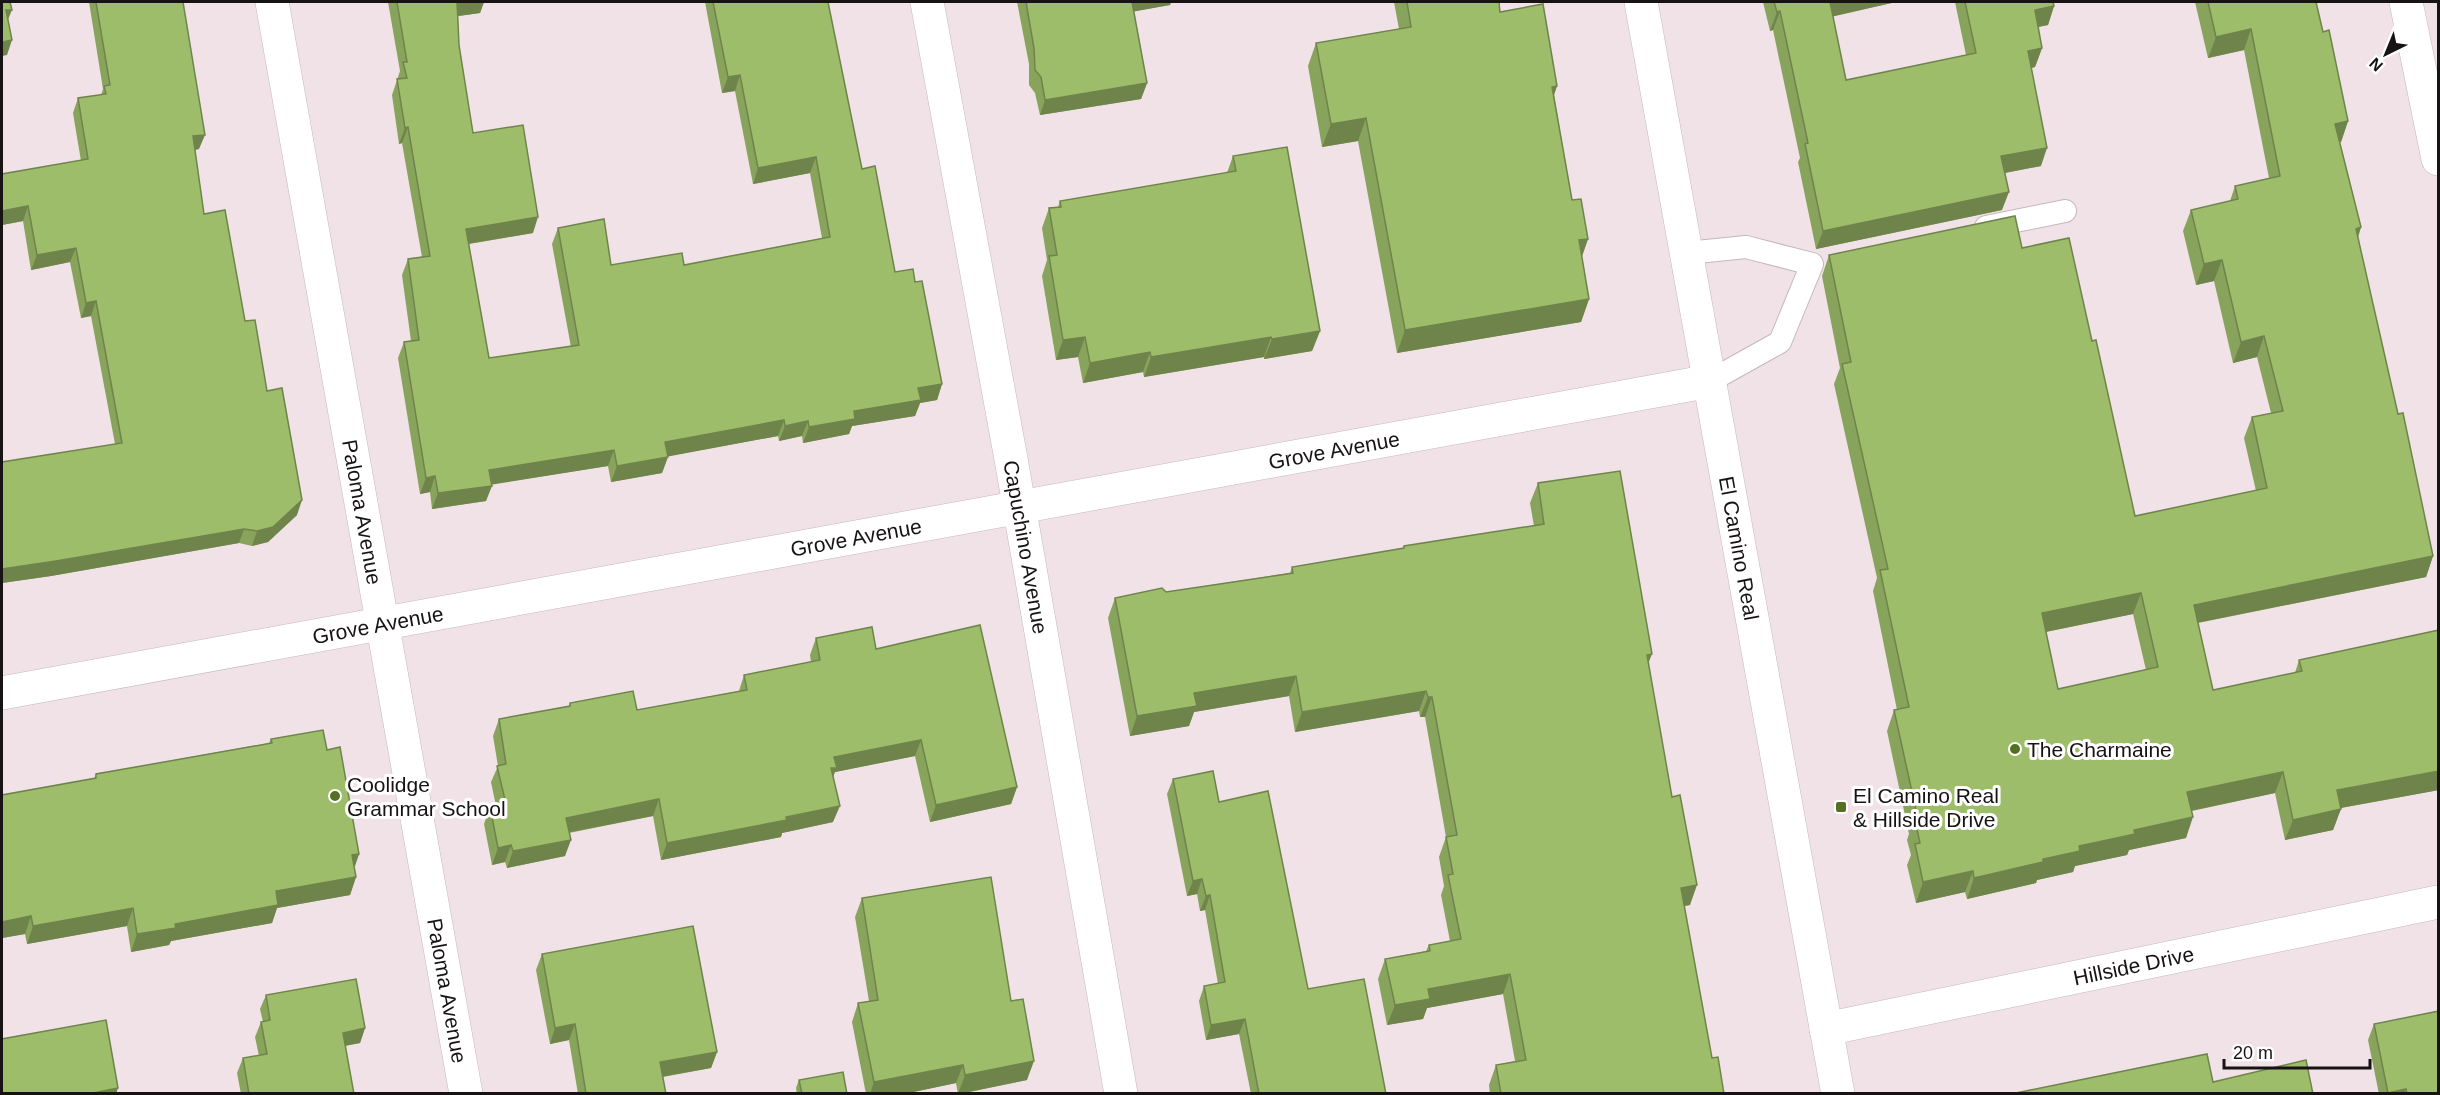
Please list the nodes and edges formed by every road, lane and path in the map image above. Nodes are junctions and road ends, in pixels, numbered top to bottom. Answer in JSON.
{"nodes":[{"id":1,"x":272,"y":2,"type":"edge"},
{"id":2,"x":927,"y":2,"type":"edge"},
{"id":3,"x":1641,"y":2,"type":"edge"},
{"id":4,"x":2406,"y":2,"type":"edge"},
{"id":5,"x":2439,"y":159,"type":"edge"},
{"id":6,"x":2065,"y":211,"type":"dead end"},
{"id":7,"x":1961,"y":232,"type":"edge"},
{"id":8,"x":1686,"y":253,"type":"junction"},
{"id":9,"x":1835,"y":259,"type":"edge"},
{"id":10,"x":1812,"y":264,"type":"junction"},
{"id":11,"x":1710,"y":381,"type":"junction"},
{"id":12,"x":1019,"y":507,"type":"junction"},
{"id":13,"x":383,"y":623,"type":"junction"},
{"id":14,"x":2,"y":693,"type":"edge"},
{"id":15,"x":2439,"y":902,"type":"edge"},
{"id":16,"x":1826,"y":1029,"type":"junction"},
{"id":17,"x":466,"y":1094,"type":"edge"},
{"id":18,"x":1121,"y":1094,"type":"edge"},
{"id":19,"x":1838,"y":1094,"type":"edge"}],
"edges":[{"from":1,"to":13,"type":"street","name":"Paloma Avenue"},
{"from":2,"to":12,"type":"street","name":"Capuchino Avenue"},
{"from":3,"to":8,"type":"street","name":"El Camino Real"},
{"from":4,"to":5,"type":"street"},
{"from":6,"to":7,"type":"lane"},
{"from":8,"to":10,"type":"lane"},
{"from":8,"to":11,"type":"street","name":"El Camino Real"},
{"from":9,"to":10,"type":"lane"},
{"from":10,"to":11,"type":"lane"},
{"from":11,"to":12,"type":"street","name":"Grove Avenue"},
{"from":11,"to":16,"type":"street","name":"El Camino Real"},
{"from":12,"to":13,"type":"street","name":"Grove Avenue"},
{"from":12,"to":18,"type":"street","name":"Capuchino Avenue"},
{"from":13,"to":14,"type":"street","name":"Grove Avenue"},
{"from":13,"to":17,"type":"street","name":"Paloma Avenue"},
{"from":15,"to":16,"type":"street","name":"Hillside Drive"},
{"from":16,"to":19,"type":"street","name":"El Camino Real"}]}
